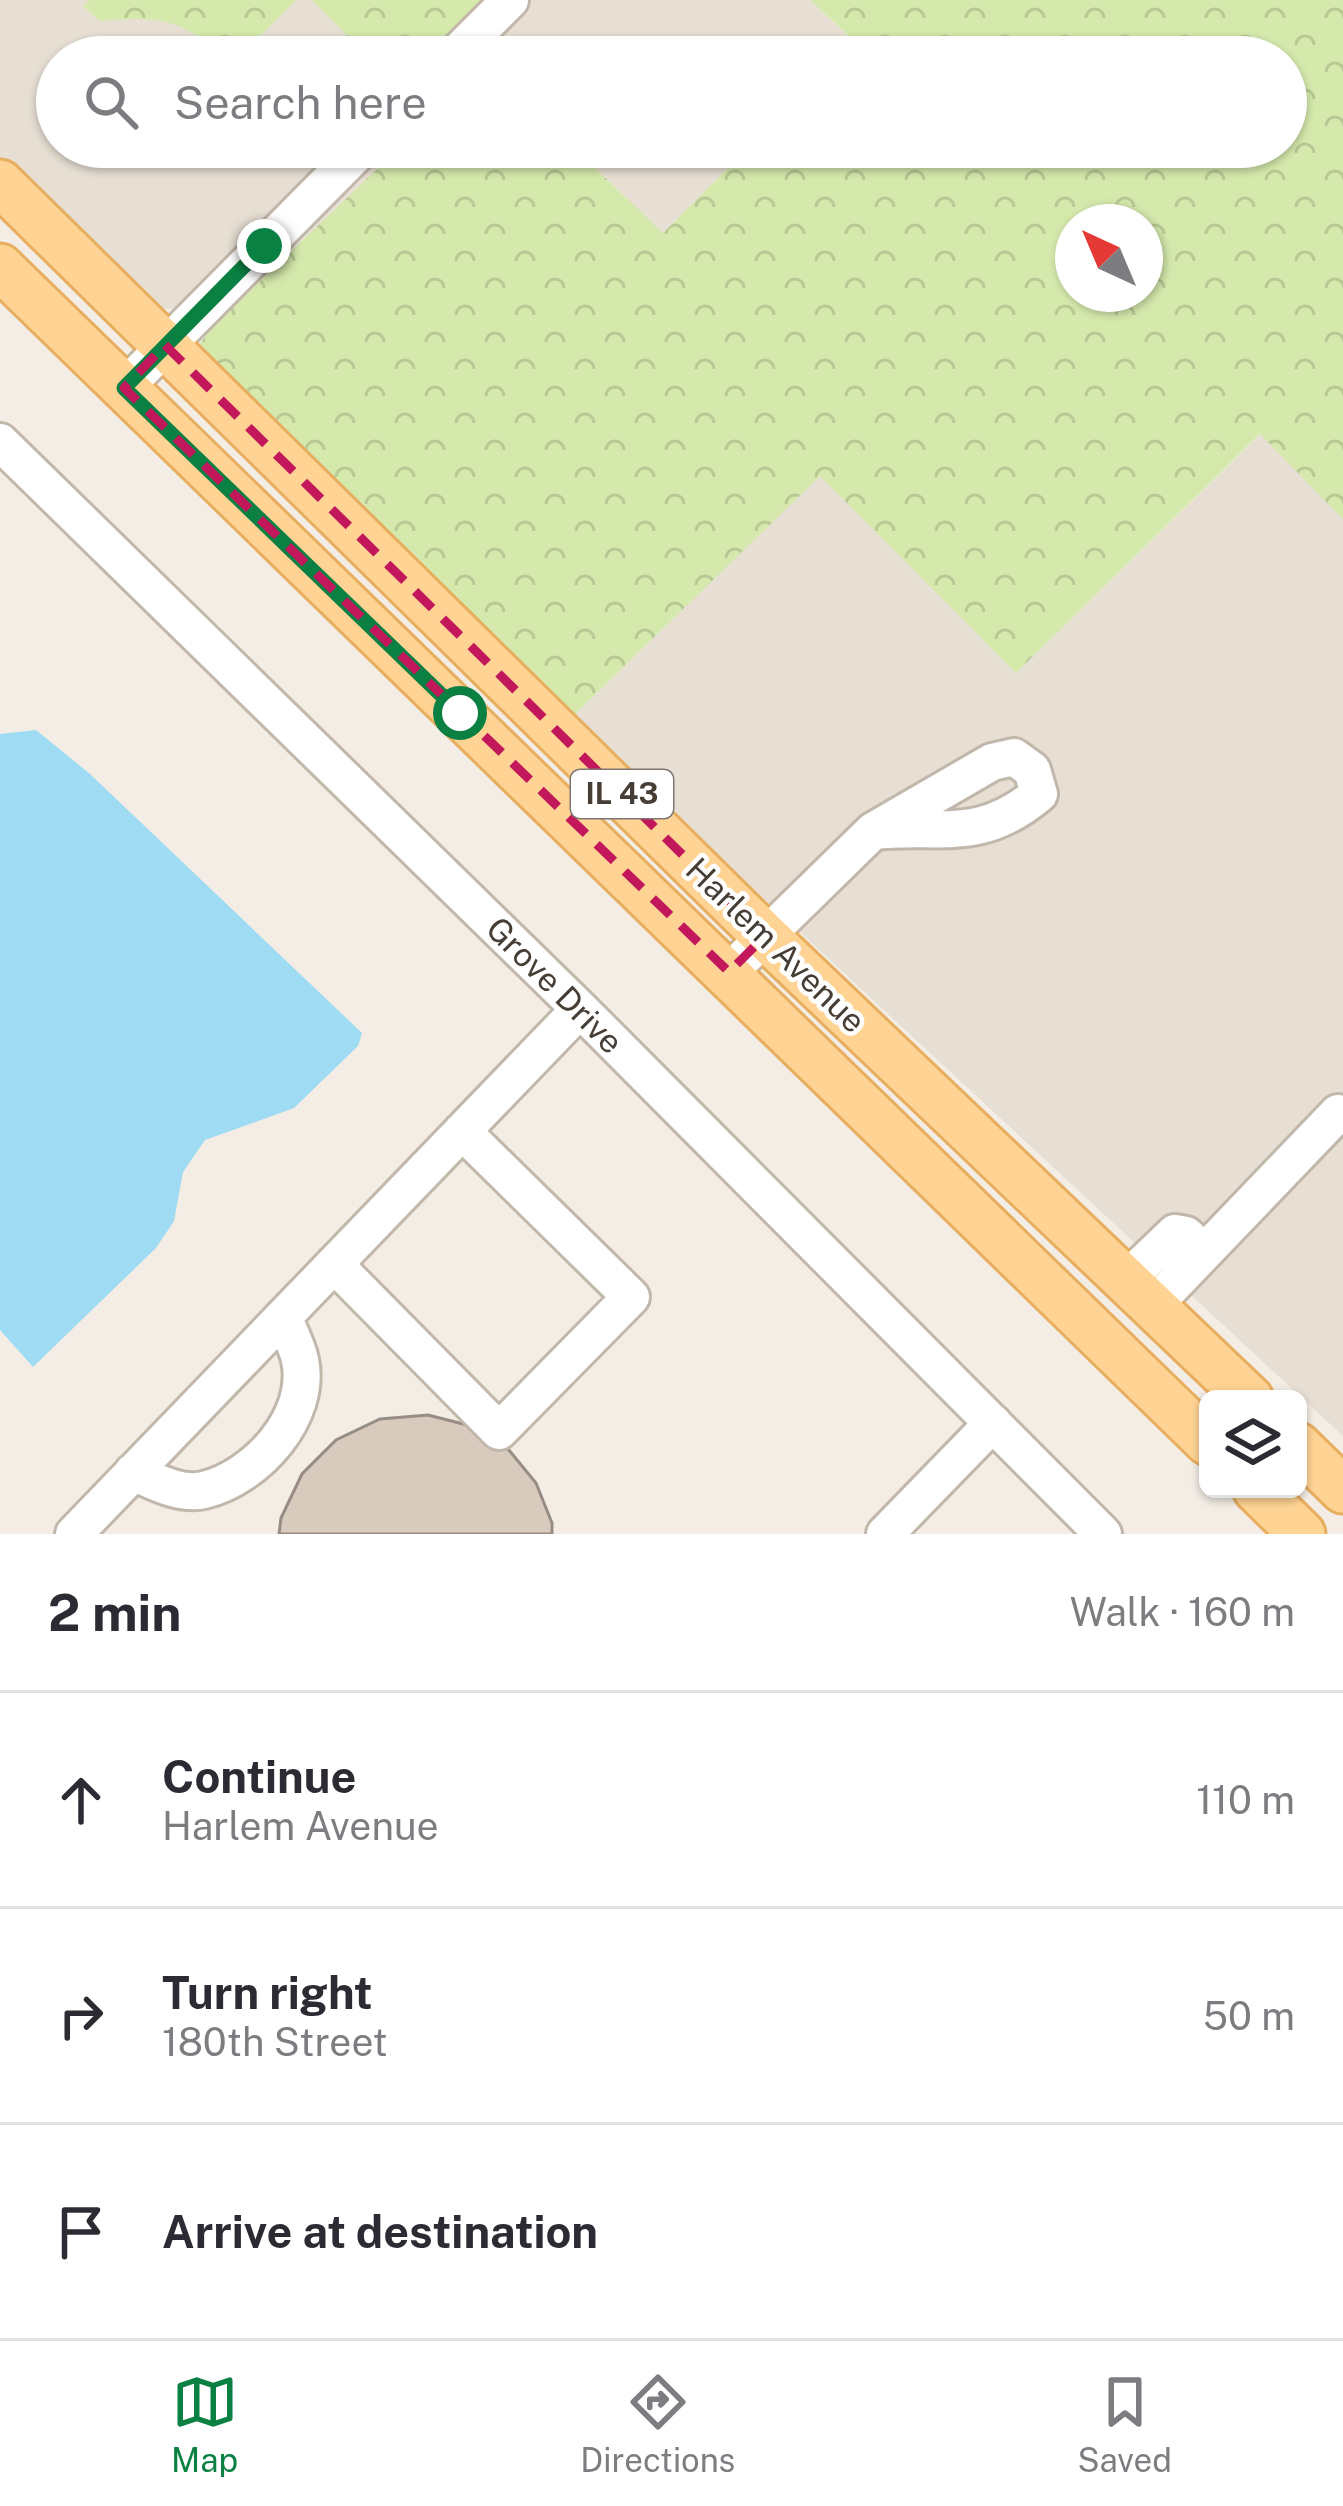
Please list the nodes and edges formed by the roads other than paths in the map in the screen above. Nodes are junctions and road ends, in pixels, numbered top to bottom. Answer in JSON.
{"nodes":[{"id":1,"x":510,"y":0,"type":"edge"},
{"id":2,"x":474,"y":36,"type":"edge"},
{"id":3,"x":342,"y":168,"type":"edge"},
{"id":4,"x":0,"y":182,"type":"edge"},
{"id":5,"x":0,"y":267,"type":"edge"},
{"id":6,"x":165,"y":344,"type":"junction"},
{"id":7,"x":124,"y":388,"type":"junction"},
{"id":8,"x":0,"y":442,"type":"edge"},
{"id":9,"x":873,"y":831,"type":"dead end"},
{"id":10,"x":765,"y":936,"type":"junction"},
{"id":11,"x":729,"y":972,"type":"junction"},
{"id":12,"x":580,"y":1009,"type":"junction"},
{"id":13,"x":1338,"y":1113,"type":"dead end"},
{"id":14,"x":462,"y":1131,"type":"junction"},
{"id":15,"x":334,"y":1264,"type":"junction"},
{"id":16,"x":1140,"y":1292,"type":"junction"},
{"id":17,"x":283,"y":1317,"type":"junction"},
{"id":18,"x":1241,"y":1390,"type":"edge"},
{"id":19,"x":993,"y":1424,"type":"junction"},
{"id":20,"x":1199,"y":1433,"type":"edge"},
{"id":21,"x":1307,"y":1455,"type":"edge"},
{"id":22,"x":134,"y":1472,"type":"junction"},
{"id":23,"x":1343,"y":1490,"type":"edge"},
{"id":24,"x":1265,"y":1498,"type":"edge"},
{"id":25,"x":74,"y":1534,"type":"edge"},
{"id":26,"x":885,"y":1534,"type":"edge"},
{"id":27,"x":1103,"y":1534,"type":"edge"},
{"id":28,"x":1302,"y":1534,"type":"edge"}],
"edges":[{"from":1,"to":2,"type":"street"},
{"from":3,"to":6,"type":"street"},
{"from":4,"to":6,"type":"main road","name":"Harlem Avenue","number":"IL 43"},
{"from":5,"to":7,"type":"main road","name":"Harlem Avenue","number":"IL 43"},
{"from":6,"to":7,"type":"street"},
{"from":6,"to":10,"type":"main road","name":"Harlem Avenue","number":"IL 43"},
{"from":7,"to":11,"type":"main road","name":"Harlem Avenue","number":"IL 43"},
{"from":8,"to":12,"type":"street","name":"Grove Drive"},
{"from":9,"to":10,"type":"street"},
{"from":10,"to":11,"type":"street"},
{"from":10,"to":16,"type":"main road","name":"Harlem Avenue","number":"IL 43"},
{"from":11,"to":20,"type":"main road","name":"Harlem Avenue","number":"IL 43"},
{"from":12,"to":14,"type":"street"},
{"from":12,"to":19,"type":"street","name":"Grove Drive"},
{"from":13,"to":16,"type":"street"},
{"from":14,"to":15,"type":"street"},
{"from":14,"to":15,"type":"street"},
{"from":15,"to":17,"type":"street"},
{"from":16,"to":18,"type":"main road","name":"Harlem Avenue","number":"IL 43"},
{"from":17,"to":22,"type":"street"},
{"from":17,"to":22,"type":"street"},
{"from":19,"to":26,"type":"street"},
{"from":19,"to":27,"type":"street","name":"Grove Drive"},
{"from":21,"to":23,"type":"main road"},
{"from":22,"to":25,"type":"street"},
{"from":24,"to":28,"type":"main road"}]}
